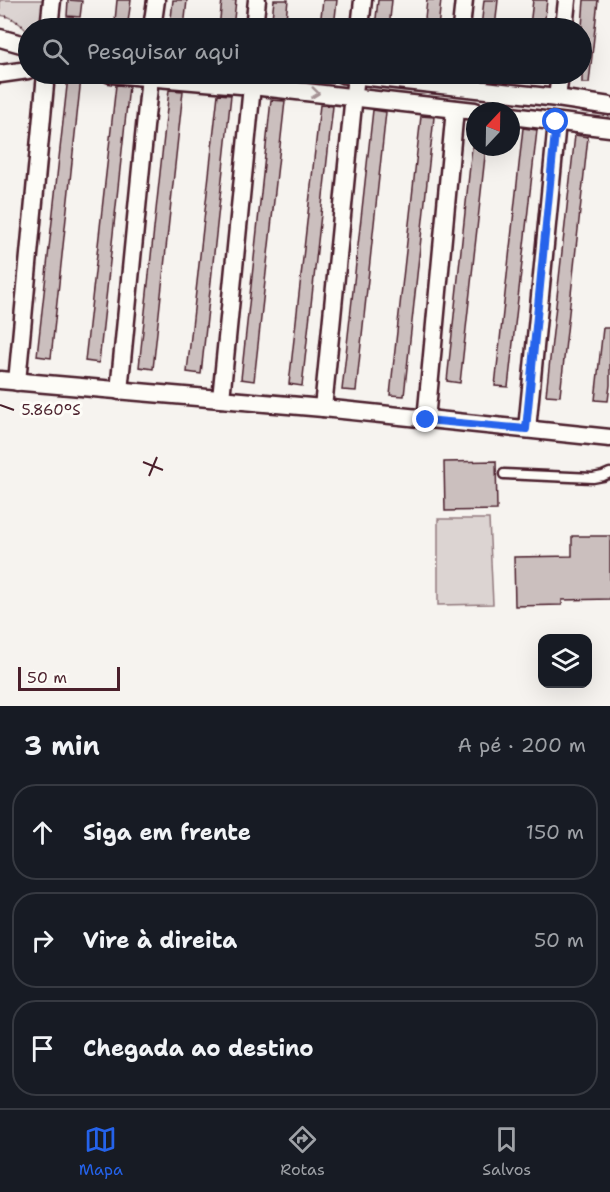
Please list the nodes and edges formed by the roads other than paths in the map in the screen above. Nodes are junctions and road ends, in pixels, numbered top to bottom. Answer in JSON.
{"nodes":[{"id":1,"x":52,"y":0,"type":"edge"},
{"id":2,"x":156,"y":0,"type":"edge"},
{"id":3,"x":257,"y":0,"type":"edge"},
{"id":4,"x":363,"y":0,"type":"edge"},
{"id":5,"x":464,"y":0,"type":"edge"},
{"id":6,"x":567,"y":0,"type":"edge"},
{"id":7,"x":50,"y":18,"type":"edge"},
{"id":8,"x":153,"y":18,"type":"edge"},
{"id":9,"x":255,"y":18,"type":"edge"},
{"id":10,"x":361,"y":18,"type":"edge"},
{"id":11,"x":462,"y":18,"type":"edge"},
{"id":12,"x":565,"y":18,"type":"edge"},
{"id":13,"x":0,"y":38,"type":"edge"},
{"id":14,"x":18,"y":43,"type":"edge"},
{"id":15,"x":18,"y":71,"type":"edge"},
{"id":16,"x":0,"y":74,"type":"edge"},
{"id":17,"x":45,"y":84,"type":"edge"},
{"id":18,"x":149,"y":84,"type":"edge"},
{"id":19,"x":232,"y":84,"type":"edge"},
{"id":20,"x":352,"y":84,"type":"edge"},
{"id":21,"x":478,"y":84,"type":"edge"},
{"id":22,"x":559,"y":84,"type":"edge"},
{"id":23,"x":252,"y":86,"type":"junction"},
{"id":24,"x":353,"y":98,"type":"junction"},
{"id":25,"x":557,"y":98,"type":"junction"},
{"id":26,"x":610,"y":106,"type":"edge"},
{"id":27,"x":455,"y":109,"type":"junction"},
{"id":28,"x":466,"y":110,"type":"edge"},
{"id":29,"x":520,"y":117,"type":"edge"},
{"id":30,"x":556,"y":122,"type":"junction"},
{"id":31,"x":610,"y":128,"type":"edge"},
{"id":32,"x":0,"y":380,"type":"edge"},
{"id":33,"x":17,"y":382,"type":"junction"},
{"id":34,"x":119,"y":391,"type":"junction"},
{"id":35,"x":221,"y":399,"type":"junction"},
{"id":36,"x":323,"y":408,"type":"junction"},
{"id":37,"x":426,"y":420,"type":"junction"},
{"id":38,"x":526,"y":429,"type":"junction"},
{"id":39,"x":610,"y":438,"type":"edge"},
{"id":40,"x":610,"y":472,"type":"edge"},
{"id":41,"x":504,"y":474,"type":"dead end"}],
"edges":[{"from":1,"to":7,"type":"street"},
{"from":2,"to":8,"type":"street"},
{"from":3,"to":9,"type":"street"},
{"from":4,"to":10,"type":"street"},
{"from":5,"to":11,"type":"street"},
{"from":6,"to":12,"type":"street"},
{"from":13,"to":14,"type":"street"},
{"from":15,"to":16,"type":"street"},
{"from":17,"to":33,"type":"street"},
{"from":18,"to":34,"type":"street"},
{"from":19,"to":23,"type":"street"},
{"from":20,"to":24,"type":"street"},
{"from":21,"to":25,"type":"street"},
{"from":22,"to":25,"type":"street"},
{"from":23,"to":24,"type":"street","one_way":true},
{"from":23,"to":35,"type":"street"},
{"from":24,"to":27,"type":"street"},
{"from":24,"to":36,"type":"street"},
{"from":25,"to":26,"type":"street"},
{"from":27,"to":28,"type":"street"},
{"from":27,"to":37,"type":"street"},
{"from":29,"to":30,"type":"street"},
{"from":30,"to":31,"type":"street"},
{"from":30,"to":38,"type":"street"},
{"from":32,"to":33,"type":"street"},
{"from":33,"to":34,"type":"street"},
{"from":34,"to":35,"type":"street"},
{"from":35,"to":36,"type":"street"},
{"from":36,"to":37,"type":"street"},
{"from":37,"to":38,"type":"street"},
{"from":38,"to":39,"type":"street"},
{"from":40,"to":41,"type":"lane"}]}
